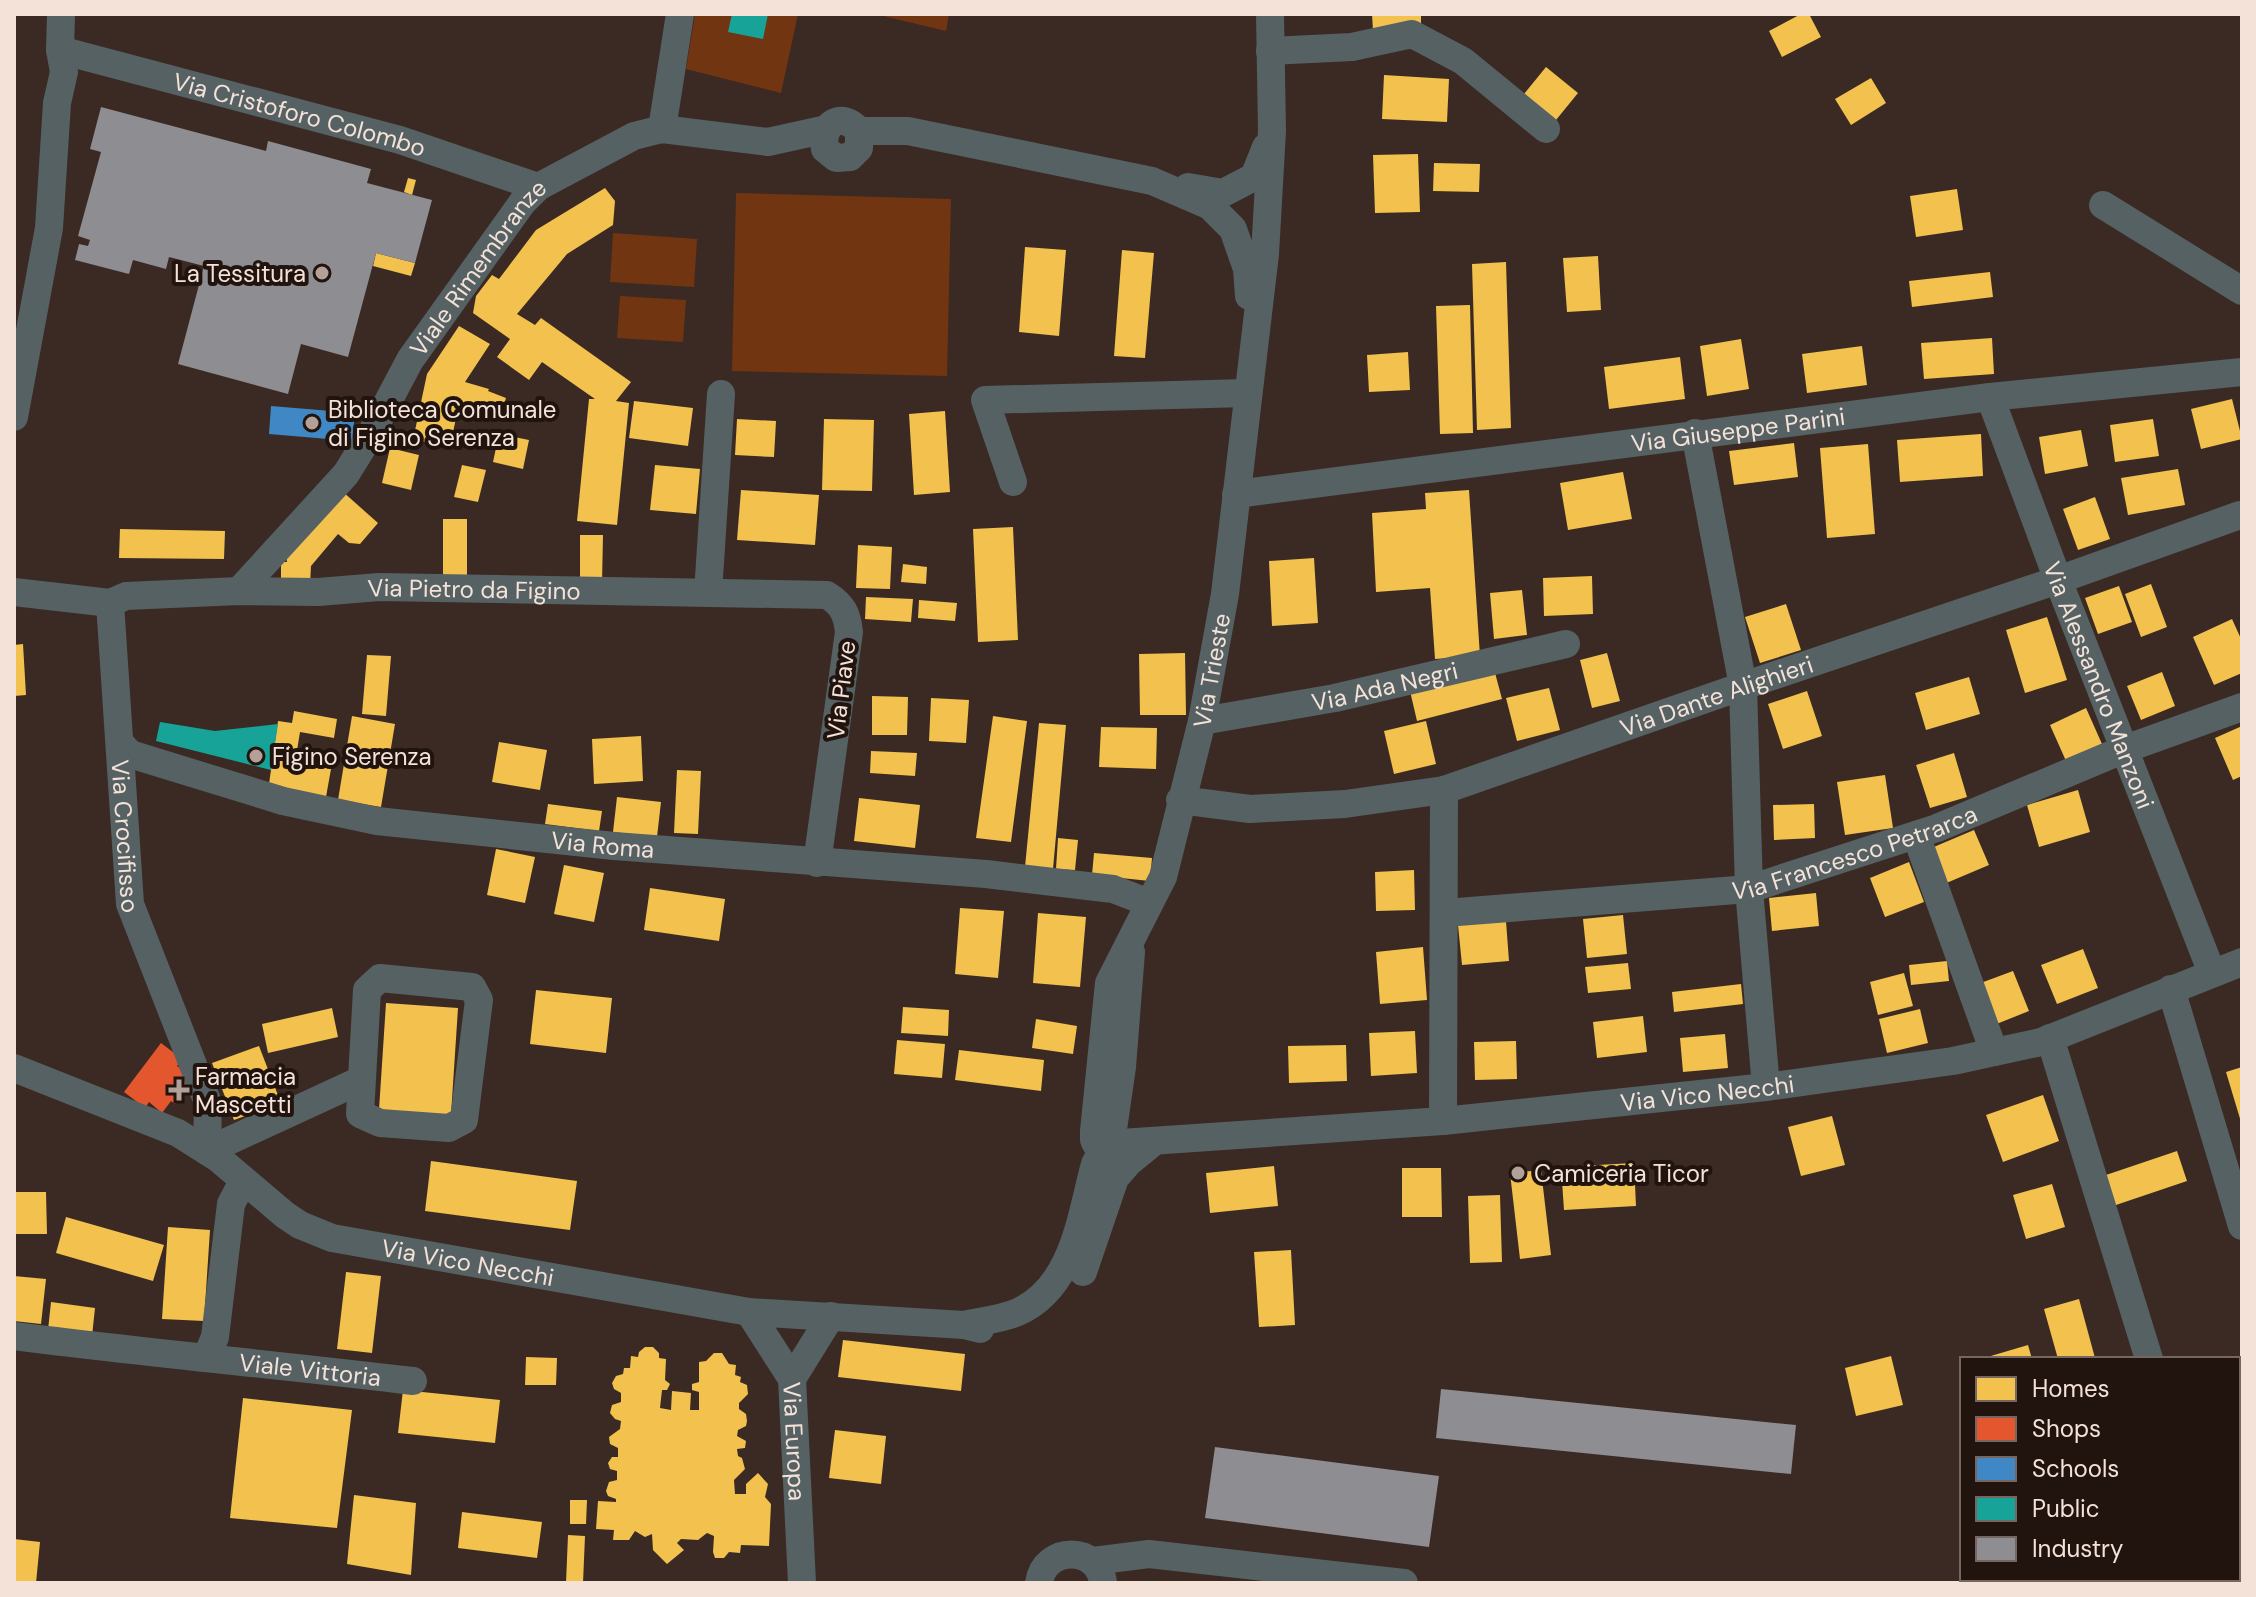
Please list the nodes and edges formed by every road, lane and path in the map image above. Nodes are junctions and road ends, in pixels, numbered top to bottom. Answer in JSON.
{"nodes":[{"id":1,"x":61,"y":14,"type":"edge"},
{"id":2,"x":680,"y":14,"type":"edge"},
{"id":3,"x":1270,"y":14,"type":"edge"},
{"id":4,"x":60,"y":50,"type":"junction"},
{"id":5,"x":1270,"y":51,"type":"junction"},
{"id":6,"x":662,"y":129,"type":"junction"},
{"id":7,"x":1546,"y":129,"type":"dead end"},
{"id":8,"x":1272,"y":131,"type":"junction"},
{"id":9,"x":1152,"y":181,"type":"junction"},
{"id":10,"x":538,"y":187,"type":"junction"},
{"id":11,"x":2103,"y":205,"type":"dead end"},
{"id":12,"x":2242,"y":291,"type":"edge"},
{"id":13,"x":1253,"y":341,"type":"junction"},
{"id":14,"x":2242,"y":372,"type":"edge"},
{"id":15,"x":1247,"y":393,"type":"junction"},
{"id":16,"x":721,"y":394,"type":"dead end"},
{"id":17,"x":1990,"y":397,"type":"junction"},
{"id":18,"x":14,"y":417,"type":"edge"},
{"id":19,"x":1695,"y":433,"type":"junction"},
{"id":20,"x":1013,"y":482,"type":"dead end"},
{"id":21,"x":1236,"y":494,"type":"junction"},
{"id":22,"x":2240,"y":515,"type":"dead end"},
{"id":23,"x":2058,"y":580,"type":"junction"},
{"id":24,"x":239,"y":591,"type":"junction"},
{"id":25,"x":14,"y":592,"type":"edge"},
{"id":26,"x":708,"y":593,"type":"junction"},
{"id":27,"x":110,"y":603,"type":"junction"},
{"id":28,"x":1566,"y":644,"type":"dead end"},
{"id":29,"x":1743,"y":686,"type":"junction"},
{"id":30,"x":2242,"y":707,"type":"edge"},
{"id":31,"x":1202,"y":721,"type":"junction"},
{"id":32,"x":120,"y":743,"type":"junction"},
{"id":33,"x":2125,"y":749,"type":"junction"},
{"id":34,"x":1444,"y":790,"type":"junction"},
{"id":35,"x":1180,"y":800,"type":"junction"},
{"id":36,"x":1916,"y":835,"type":"junction"},
{"id":37,"x":817,"y":863,"type":"junction"},
{"id":38,"x":1749,"y":889,"type":"junction"},
{"id":39,"x":1445,"y":913,"type":"junction"},
{"id":40,"x":1139,"y":923,"type":"junction"},
{"id":41,"x":2242,"y":962,"type":"edge"},
{"id":42,"x":2212,"y":973,"type":"junction"},
{"id":43,"x":2171,"y":989,"type":"junction"},
{"id":44,"x":2050,"y":1038,"type":"junction"},
{"id":45,"x":1994,"y":1052,"type":"junction"},
{"id":46,"x":14,"y":1068,"type":"edge"},
{"id":47,"x":361,"y":1080,"type":"junction"},
{"id":48,"x":1766,"y":1087,"type":"junction"},
{"id":49,"x":1443,"y":1121,"type":"junction"},
{"id":50,"x":1148,"y":1146,"type":"junction"},
{"id":51,"x":207,"y":1151,"type":"junction"},
{"id":52,"x":1107,"y":1151,"type":"junction"},
{"id":53,"x":243,"y":1181,"type":"junction"},
{"id":54,"x":2242,"y":1226,"type":"edge"},
{"id":55,"x":1095,"y":1235,"type":"junction"},
{"id":56,"x":749,"y":1312,"type":"junction"},
{"id":57,"x":831,"y":1316,"type":"junction"},
{"id":58,"x":964,"y":1325,"type":"junction"},
{"id":59,"x":14,"y":1336,"type":"edge"},
{"id":60,"x":207,"y":1356,"type":"junction"},
{"id":61,"x":2148,"y":1357,"type":"edge"},
{"id":62,"x":792,"y":1379,"type":"junction"},
{"id":63,"x":413,"y":1381,"type":"dead end"},
{"id":64,"x":1149,"y":1554,"type":"junction"},
{"id":65,"x":1098,"y":1572,"type":"edge"},
{"id":66,"x":1202,"y":1572,"type":"edge"},
{"id":67,"x":802,"y":1583,"type":"edge"},
{"id":68,"x":1039,"y":1583,"type":"edge"},
{"id":69,"x":1117,"y":1583,"type":"edge"},
{"id":70,"x":1404,"y":1583,"type":"edge"}],
"edges":[{"from":1,"to":4,"type":"street"},
{"from":2,"to":6,"type":"street"},
{"from":3,"to":5,"type":"street"},
{"from":4,"to":10,"type":"street","name":"Via Cristoforo Colombo"},
{"from":4,"to":18,"type":"street"},
{"from":5,"to":7,"type":"street"},
{"from":5,"to":8,"type":"street"},
{"from":6,"to":9,"type":"street","name":"Viale Rimembranze"},
{"from":6,"to":10,"type":"street","name":"Viale Rimembranze"},
{"from":8,"to":9,"type":"street"},
{"from":8,"to":13,"type":"street"},
{"from":9,"to":13,"type":"street"},
{"from":10,"to":24,"type":"street","name":"Viale Rimembranze"},
{"from":11,"to":12,"type":"street"},
{"from":13,"to":15,"type":"street","name":"Via Trieste"},
{"from":14,"to":17,"type":"street","name":"Via Giuseppe Parini"},
{"from":15,"to":20,"type":"street"},
{"from":15,"to":21,"type":"street","name":"Via Trieste"},
{"from":16,"to":26,"type":"street"},
{"from":17,"to":19,"type":"street","name":"Via Giuseppe Parini"},
{"from":17,"to":23,"type":"street","name":"Via Alessandro Manzoni"},
{"from":19,"to":21,"type":"street","name":"Via Giuseppe Parini"},
{"from":19,"to":29,"type":"street"},
{"from":21,"to":31,"type":"street","name":"Via Trieste"},
{"from":22,"to":23,"type":"street","name":"Via Dante Alighieri"},
{"from":23,"to":29,"type":"street","name":"Via Dante Alighieri"},
{"from":23,"to":33,"type":"street","name":"Via Alessandro Manzoni"},
{"from":24,"to":26,"type":"street","name":"Via Pietro da Figino"},
{"from":24,"to":27,"type":"street","name":"Via Pietro da Figino"},
{"from":25,"to":27,"type":"street"},
{"from":26,"to":37,"type":"street","name":"Via Piave"},
{"from":27,"to":32,"type":"street","name":"Via Crocifisso"},
{"from":28,"to":31,"type":"street","name":"Via Ada Negri"},
{"from":29,"to":34,"type":"street","name":"Via Dante Alighieri"},
{"from":29,"to":38,"type":"street"},
{"from":30,"to":33,"type":"street","name":"Via Francesco Petrarca"},
{"from":31,"to":35,"type":"street","name":"Via Trieste"},
{"from":32,"to":37,"type":"street","name":"Via Roma"},
{"from":32,"to":51,"type":"street","name":"Via Crocifisso"},
{"from":33,"to":36,"type":"street","name":"Via Francesco Petrarca"},
{"from":33,"to":42,"type":"street","name":"Via Alessandro Manzoni"},
{"from":34,"to":35,"type":"street","name":"Via Dante Alighieri"},
{"from":34,"to":39,"type":"street"},
{"from":35,"to":40,"type":"street","name":"Via Trieste"},
{"from":36,"to":38,"type":"street","name":"Via Francesco Petrarca"},
{"from":36,"to":45,"type":"street"},
{"from":37,"to":40,"type":"street","name":"Via Roma"},
{"from":38,"to":39,"type":"street","name":"Via Francesco Petrarca"},
{"from":38,"to":48,"type":"street"},
{"from":39,"to":49,"type":"street"},
{"from":40,"to":52,"type":"street","name":"Via Trieste"},
{"from":41,"to":42,"type":"street","name":"Via Vico Necchi"},
{"from":42,"to":43,"type":"street","name":"Via Vico Necchi"},
{"from":43,"to":44,"type":"street","name":"Via Vico Necchi"},
{"from":43,"to":54,"type":"street"},
{"from":44,"to":45,"type":"street","name":"Via Vico Necchi"},
{"from":44,"to":61,"type":"street"},
{"from":45,"to":48,"type":"street","name":"Via Vico Necchi"},
{"from":46,"to":51,"type":"street","name":"Via Vico Necchi"},
{"from":47,"to":47,"type":"street"},
{"from":47,"to":51,"type":"street"},
{"from":48,"to":49,"type":"street","name":"Via Vico Necchi"},
{"from":49,"to":50,"type":"street","name":"Via Vico Necchi"},
{"from":50,"to":52,"type":"street","name":"Via Vico Necchi"},
{"from":50,"to":55,"type":"street","name":"Via Vico Necchi"},
{"from":51,"to":53,"type":"street","name":"Via Vico Necchi"},
{"from":52,"to":55,"type":"street","name":"Via Vico Necchi"},
{"from":52,"to":58,"type":"street","name":"Via Vico Necchi"},
{"from":53,"to":56,"type":"street","name":"Via Vico Necchi"},
{"from":53,"to":60,"type":"street"},
{"from":55,"to":58,"type":"street","name":"Via Vico Necchi"},
{"from":56,"to":57,"type":"street","name":"Via Vico Necchi"},
{"from":56,"to":62,"type":"street","name":"Via Europa"},
{"from":57,"to":58,"type":"street","name":"Via Vico Necchi"},
{"from":57,"to":62,"type":"street"},
{"from":59,"to":60,"type":"street","name":"Viale Vittoria"},
{"from":60,"to":63,"type":"street","name":"Viale Vittoria"},
{"from":62,"to":67,"type":"street","name":"Via Europa"},
{"from":64,"to":65,"type":"street"},
{"from":64,"to":66,"type":"street"},
{"from":64,"to":69,"type":"street"},
{"from":65,"to":68,"type":"street"},
{"from":66,"to":70,"type":"street"}]}
